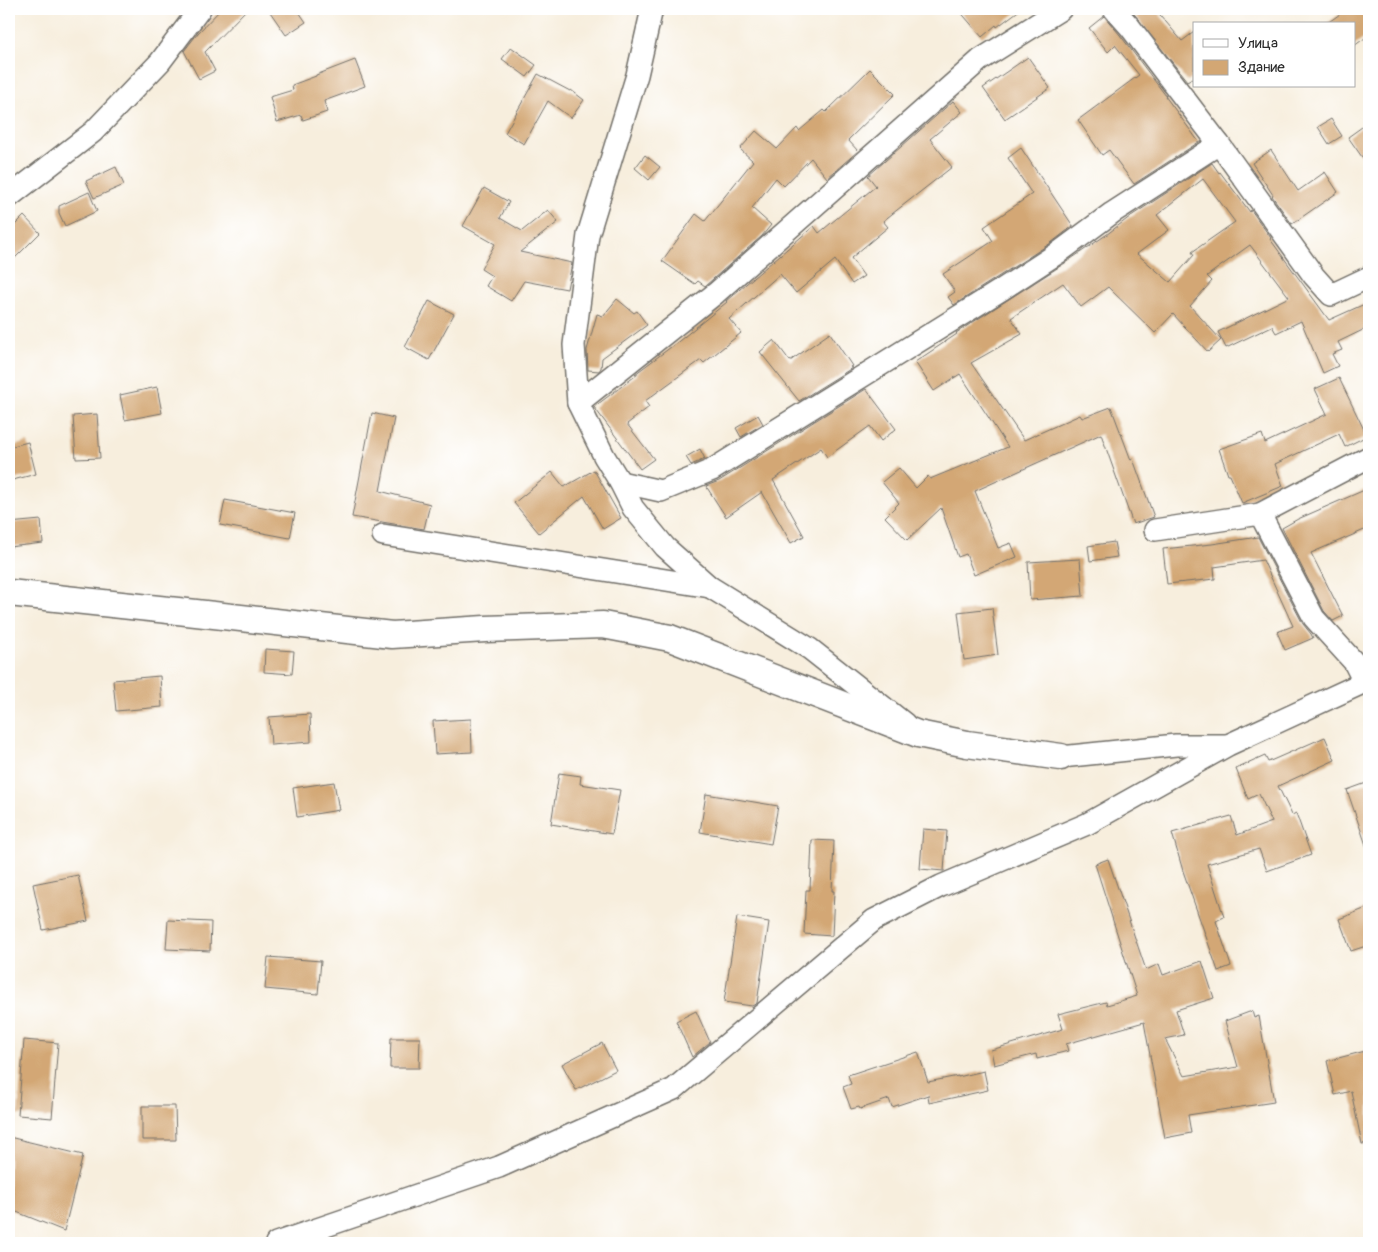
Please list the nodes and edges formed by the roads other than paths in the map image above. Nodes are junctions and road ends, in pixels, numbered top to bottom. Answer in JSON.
{"nodes":[{"id":1,"x":200,"y":9,"type":"edge"},
{"id":2,"x":652,"y":9,"type":"edge"},
{"id":3,"x":1061,"y":9,"type":"edge"},
{"id":4,"x":1114,"y":9,"type":"edge"},
{"id":5,"x":1219,"y":144,"type":"junction"},
{"id":6,"x":9,"y":197,"type":"edge"},
{"id":7,"x":1369,"y":277,"type":"edge"},
{"id":8,"x":578,"y":403,"type":"junction"},
{"id":9,"x":1369,"y":457,"type":"edge"},
{"id":10,"x":620,"y":482,"type":"junction"},
{"id":11,"x":1260,"y":514,"type":"junction"},
{"id":12,"x":1155,"y":530,"type":"dead end"},
{"id":13,"x":383,"y":535,"type":"dead end"},
{"id":14,"x":710,"y":588,"type":"junction"},
{"id":15,"x":11,"y":590,"type":"edge"},
{"id":16,"x":1366,"y":681,"type":"edge"},
{"id":17,"x":918,"y":734,"type":"junction"},
{"id":18,"x":1228,"y":745,"type":"junction"},
{"id":19,"x":1061,"y":757,"type":"joint"},
{"id":20,"x":276,"y":1243,"type":"edge"}],
"edges":[{"from":1,"to":6,"type":"street"},
{"from":2,"to":8,"type":"street"},
{"from":3,"to":8,"type":"street"},
{"from":4,"to":5,"type":"street"},
{"from":5,"to":7,"type":"street"},
{"from":5,"to":10,"type":"street"},
{"from":8,"to":10,"type":"street"},
{"from":9,"to":11,"type":"street"},
{"from":10,"to":14,"type":"street"},
{"from":11,"to":12,"type":"street"},
{"from":11,"to":16,"type":"street"},
{"from":13,"to":14,"type":"street"},
{"from":14,"to":17,"type":"street"},
{"from":15,"to":17,"type":"street"},
{"from":16,"to":18,"type":"street"},
{"from":17,"to":19,"type":"street"},
{"from":18,"to":19,"type":"street"},
{"from":18,"to":20,"type":"street"}]}
